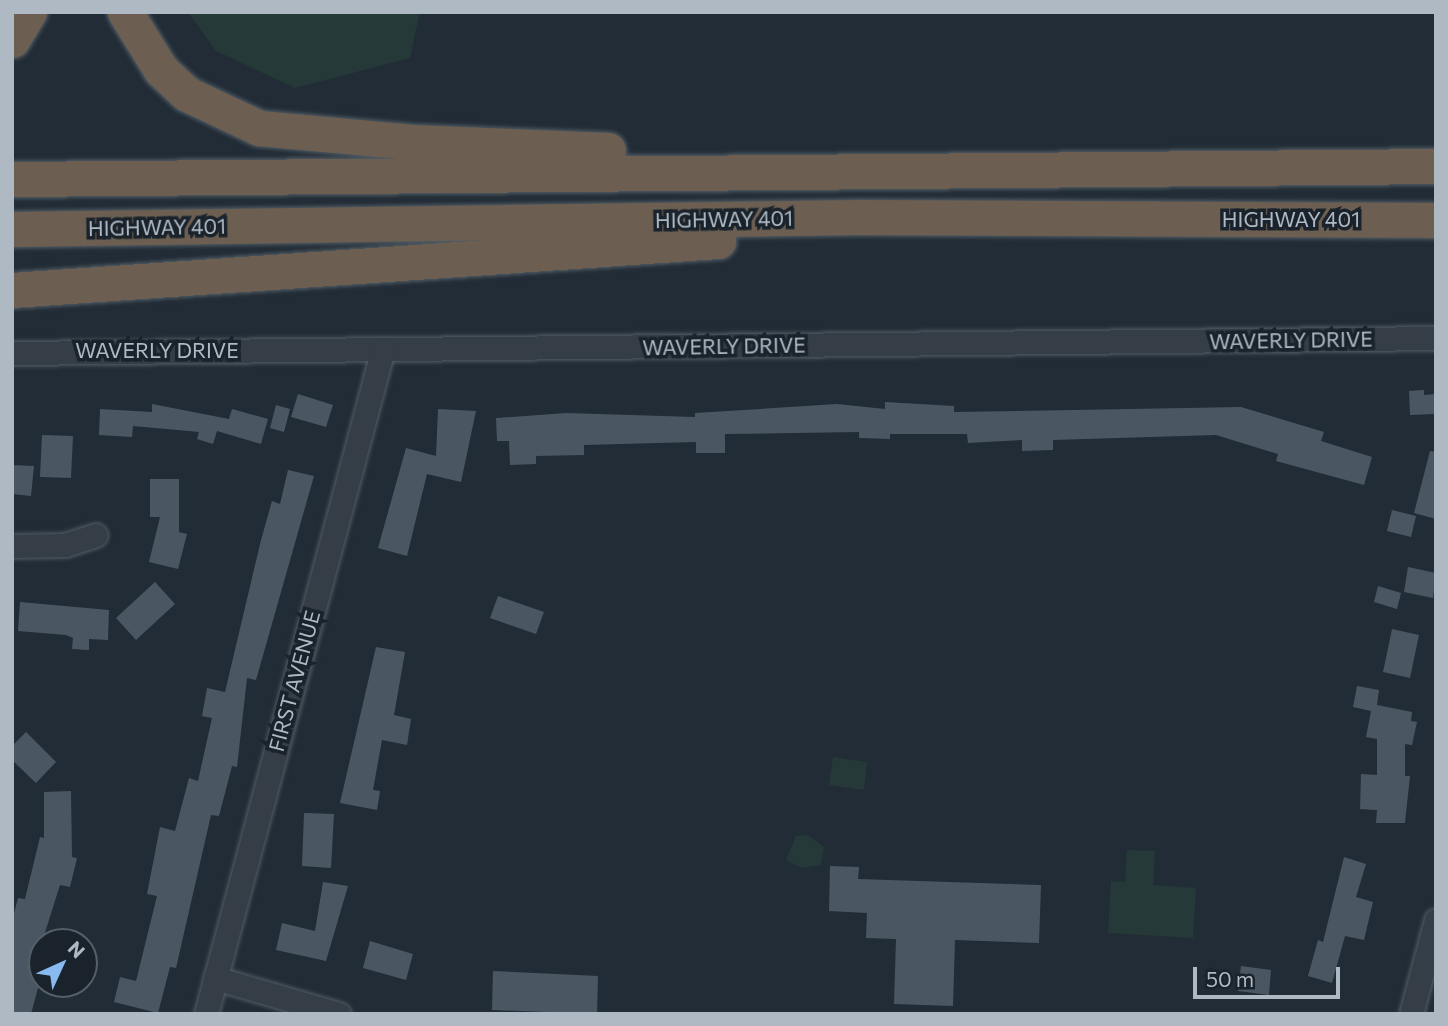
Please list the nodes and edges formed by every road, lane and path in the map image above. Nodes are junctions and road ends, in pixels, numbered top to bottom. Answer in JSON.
{"nodes":[{"id":1,"x":29,"y":12,"type":"edge"},
{"id":2,"x":125,"y":12,"type":"edge"},
{"id":3,"x":12,"y":40,"type":"edge"},
{"id":4,"x":1436,"y":166,"type":"edge"},
{"id":5,"x":752,"y":170,"type":"junction"},
{"id":6,"x":12,"y":179,"type":"edge"},
{"id":7,"x":858,"y":217,"type":"junction"},
{"id":8,"x":1436,"y":220,"type":"edge"},
{"id":9,"x":12,"y":229,"type":"edge"},
{"id":10,"x":12,"y":290,"type":"edge"},
{"id":11,"x":1436,"y":338,"type":"edge"},
{"id":12,"x":383,"y":349,"type":"junction"},
{"id":13,"x":12,"y":353,"type":"edge"},
{"id":14,"x":95,"y":535,"type":"dead end"},
{"id":15,"x":12,"y":546,"type":"edge"},
{"id":16,"x":1436,"y":920,"type":"edge"},
{"id":17,"x":215,"y":978,"type":"junction"},
{"id":18,"x":206,"y":1014,"type":"edge"},
{"id":19,"x":339,"y":1014,"type":"edge"},
{"id":20,"x":1411,"y":1014,"type":"edge"}],
"edges":[{"from":1,"to":3,"type":"highway"},
{"from":2,"to":5,"type":"highway"},
{"from":4,"to":5,"type":"highway"},
{"from":5,"to":6,"type":"highway"},
{"from":7,"to":8,"type":"highway","name":"HIGHWAY 401"},
{"from":7,"to":9,"type":"highway","name":"HIGHWAY 401"},
{"from":7,"to":10,"type":"highway"},
{"from":11,"to":12,"type":"street","name":"WAVERLY DRIVE"},
{"from":12,"to":13,"type":"street","name":"WAVERLY DRIVE"},
{"from":12,"to":17,"type":"street","name":"FIRST AVENUE"},
{"from":14,"to":15,"type":"street"},
{"from":16,"to":20,"type":"street"},
{"from":17,"to":18,"type":"street","name":"FIRST AVENUE"},
{"from":17,"to":19,"type":"street"}]}
